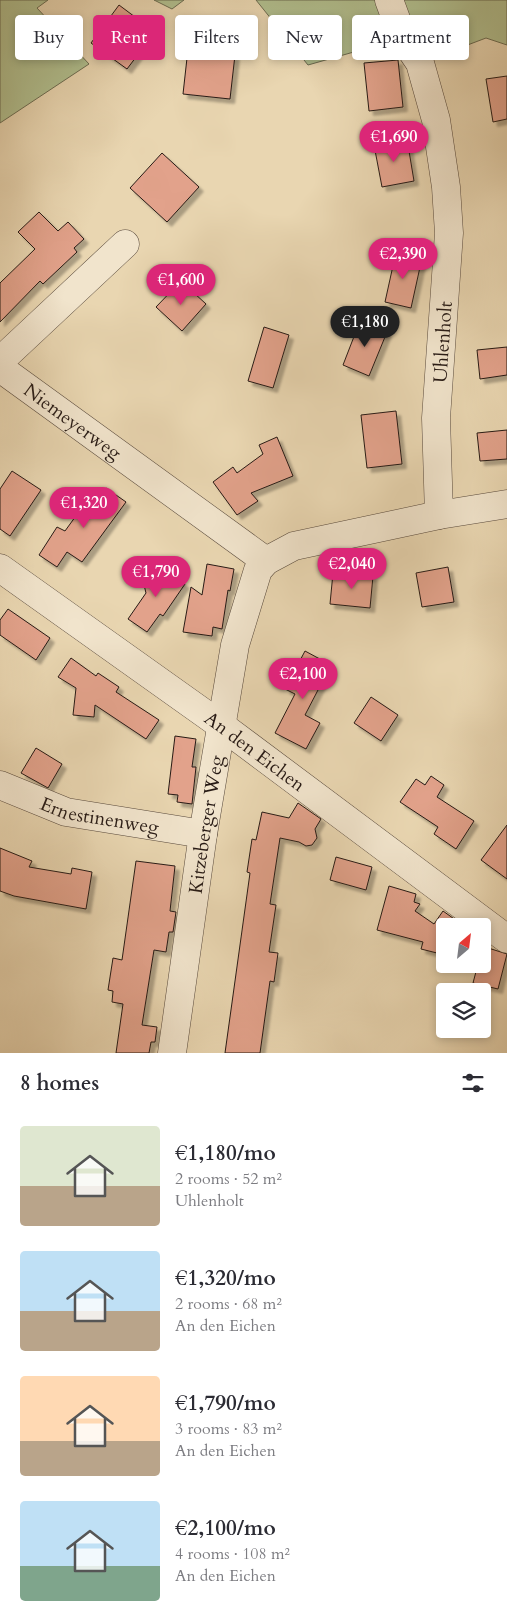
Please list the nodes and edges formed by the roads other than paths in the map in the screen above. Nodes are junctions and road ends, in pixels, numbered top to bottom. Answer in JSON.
{"nodes":[{"id":1,"x":389,"y":0,"type":"edge"},
{"id":2,"x":125,"y":244,"type":"dead end"},
{"id":3,"x":0,"y":361,"type":"edge"},
{"id":4,"x":0,"y":368,"type":"edge"},
{"id":5,"x":507,"y":504,"type":"edge"},
{"id":6,"x":439,"y":515,"type":"junction"},
{"id":7,"x":262,"y":566,"type":"junction"},
{"id":8,"x":0,"y":568,"type":"edge"},
{"id":9,"x":222,"y":726,"type":"junction"},
{"id":10,"x":0,"y":785,"type":"edge"},
{"id":11,"x":203,"y":834,"type":"junction"},
{"id":12,"x":507,"y":939,"type":"edge"},
{"id":13,"x":172,"y":1053,"type":"edge"}],
"edges":[{"from":1,"to":6,"type":"street","name":"Uhlenholt"},
{"from":2,"to":3,"type":"street"},
{"from":4,"to":7,"type":"street","name":"Niemeyerweg"},
{"from":5,"to":6,"type":"street"},
{"from":6,"to":7,"type":"street"},
{"from":7,"to":9,"type":"street","name":"Kitzeberger Weg"},
{"from":8,"to":9,"type":"street","name":"An den Eichen"},
{"from":9,"to":11,"type":"street","name":"Kitzeberger Weg"},
{"from":9,"to":12,"type":"street","name":"An den Eichen"},
{"from":10,"to":11,"type":"street","name":"Ernestinenweg"},
{"from":11,"to":13,"type":"street","name":"Kitzeberger Weg"}]}
